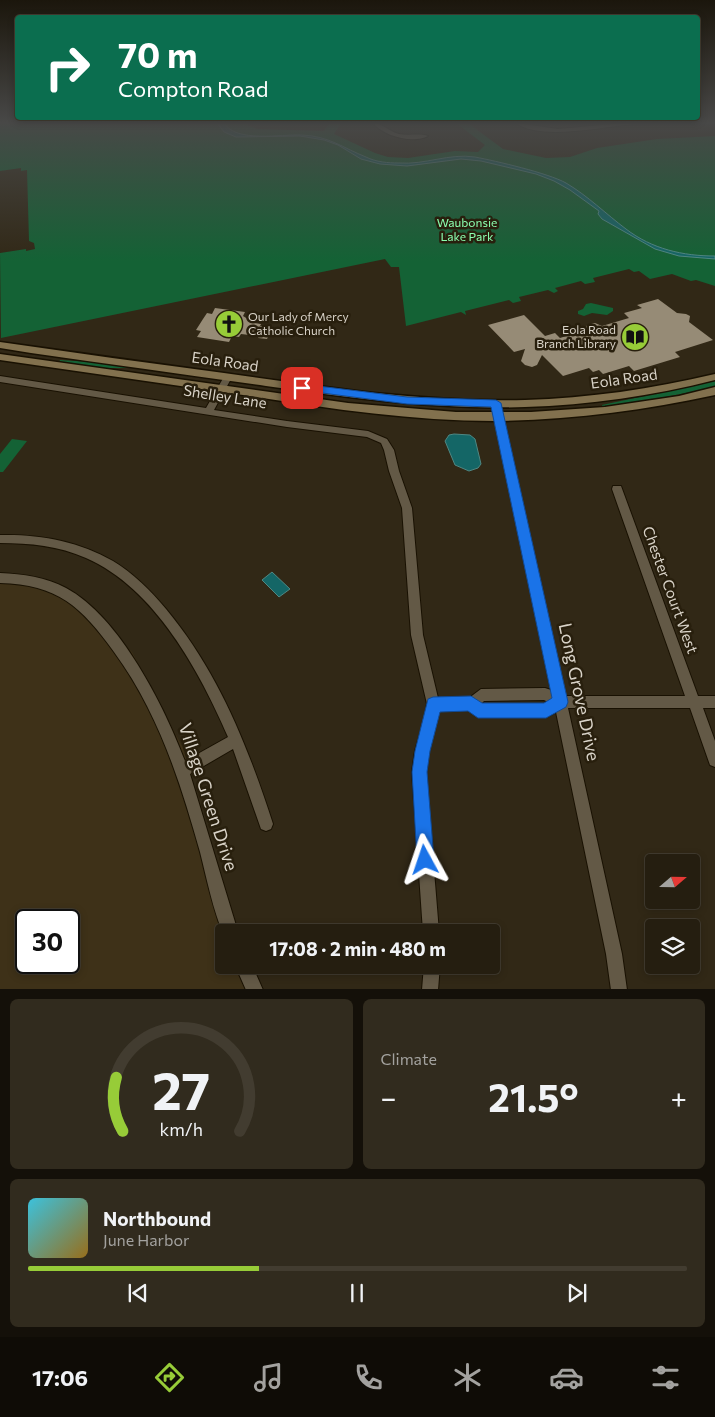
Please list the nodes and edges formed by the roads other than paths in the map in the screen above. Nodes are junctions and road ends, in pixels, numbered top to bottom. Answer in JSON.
{"nodes":[{"id":1,"x":0,"y":345,"type":"edge"},
{"id":2,"x":0,"y":357,"type":"edge"},
{"id":3,"x":228,"y":377,"type":"junction"},
{"id":4,"x":715,"y":377,"type":"edge"},
{"id":5,"x":0,"y":379,"type":"edge"},
{"id":6,"x":222,"y":388,"type":"junction"},
{"id":7,"x":715,"y":391,"type":"edge"},
{"id":8,"x":496,"y":403,"type":"junction"},
{"id":9,"x":209,"y":412,"type":"junction"},
{"id":10,"x":499,"y":416,"type":"junction"},
{"id":11,"x":617,"y":489,"type":"dead end"},
{"id":12,"x":0,"y":539,"type":"edge"},
{"id":13,"x":0,"y":578,"type":"edge"},
{"id":14,"x":560,"y":702,"type":"junction"},
{"id":15,"x":694,"y":702,"type":"junction"},
{"id":16,"x":715,"y":702,"type":"edge"},
{"id":17,"x":433,"y":704,"type":"junction"},
{"id":18,"x":237,"y":740,"type":"junction"},
{"id":19,"x":715,"y":760,"type":"edge"},
{"id":20,"x":183,"y":770,"type":"junction"},
{"id":21,"x":266,"y":824,"type":"dead end"},
{"id":22,"x":228,"y":924,"type":"edge"},
{"id":23,"x":430,"y":924,"type":"edge"},
{"id":24,"x":247,"y":974,"type":"edge"},
{"id":25,"x":431,"y":974,"type":"edge"},
{"id":26,"x":255,"y":989,"type":"edge"},
{"id":27,"x":430,"y":989,"type":"edge"},
{"id":28,"x":619,"y":989,"type":"edge"}],
"edges":[{"from":1,"to":3,"type":"main road","name":"Eola Road"},
{"from":2,"to":6,"type":"main road","name":"Eola Road"},
{"from":3,"to":6,"type":"street"},
{"from":3,"to":8,"type":"main road","name":"Eola Road"},
{"from":4,"to":8,"type":"main road","name":"Eola Road"},
{"from":5,"to":9,"type":"street","name":"Shelley Lane"},
{"from":6,"to":9,"type":"street"},
{"from":6,"to":10,"type":"main road","name":"Eola Road"},
{"from":7,"to":10,"type":"main road","name":"Eola Road"},
{"from":8,"to":10,"type":"street","name":"Long Grove Drive"},
{"from":9,"to":17,"type":"street","name":"Shelley Lane"},
{"from":10,"to":14,"type":"street","name":"Long Grove Drive"},
{"from":11,"to":15,"type":"street","name":"Chester Court West"},
{"from":12,"to":18,"type":"street"},
{"from":13,"to":20,"type":"street","name":"Village Green Drive"},
{"from":14,"to":15,"type":"street"},
{"from":14,"to":17,"type":"street"},
{"from":14,"to":28,"type":"street","name":"Long Grove Drive"},
{"from":15,"to":16,"type":"street"},
{"from":15,"to":19,"type":"street","name":"Chester Court West"},
{"from":17,"to":23,"type":"street"},
{"from":18,"to":20,"type":"street"},
{"from":18,"to":21,"type":"street"},
{"from":20,"to":22,"type":"street","name":"Village Green Drive"},
{"from":24,"to":26,"type":"street"},
{"from":25,"to":27,"type":"street"}]}
